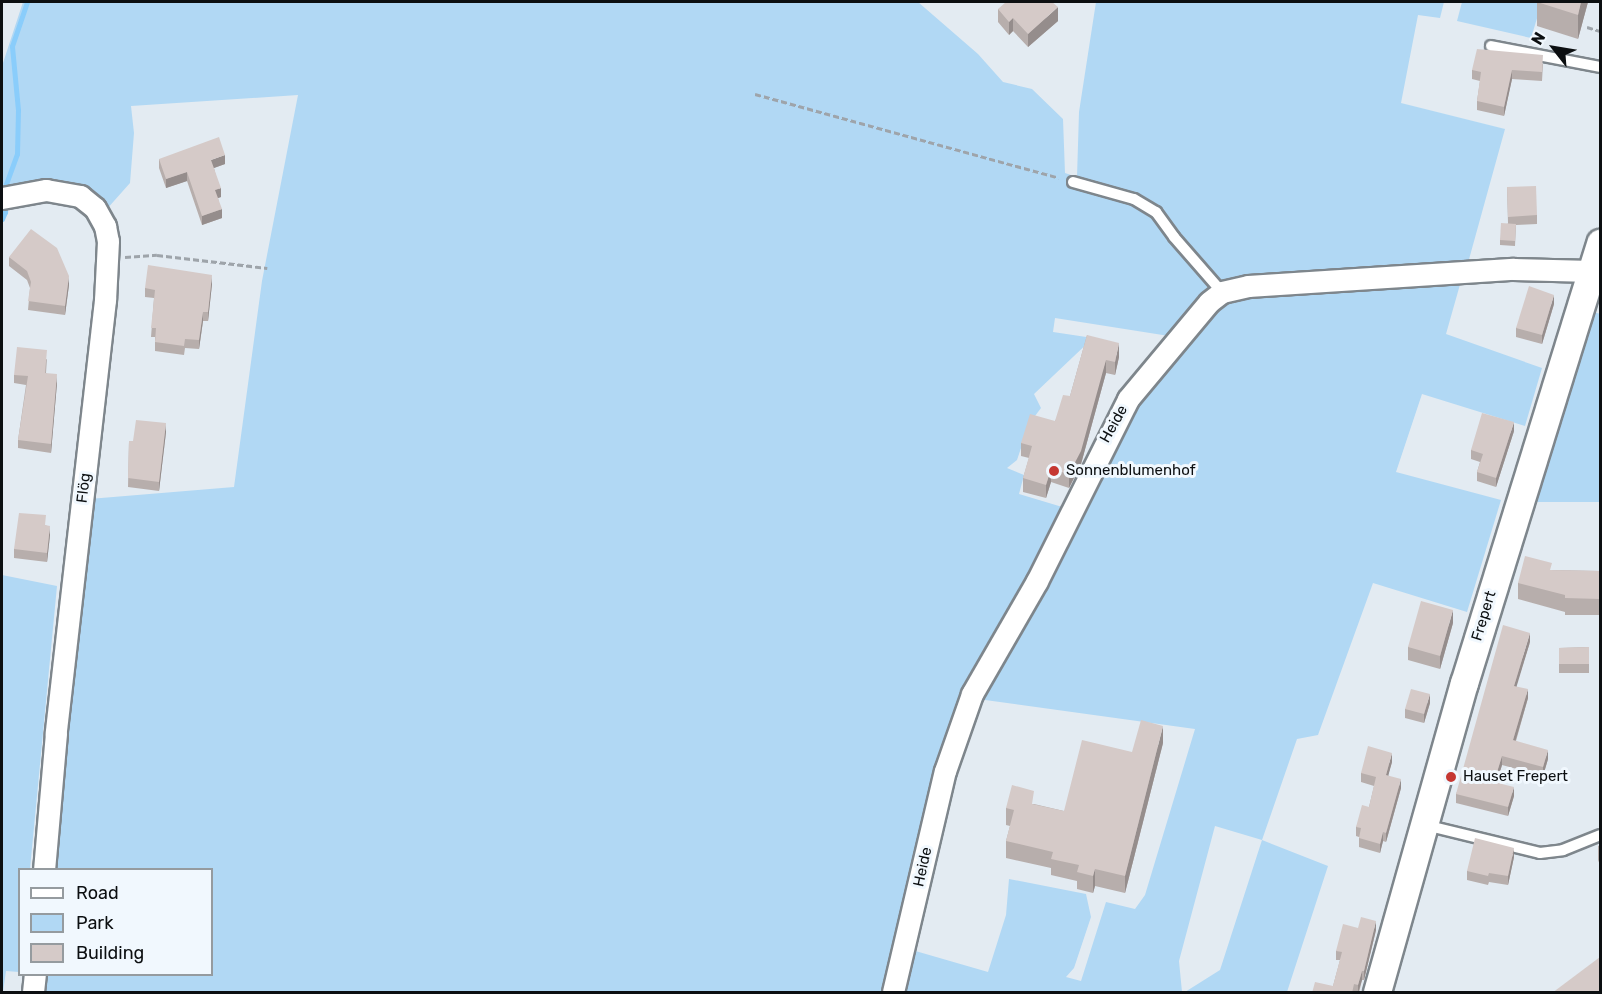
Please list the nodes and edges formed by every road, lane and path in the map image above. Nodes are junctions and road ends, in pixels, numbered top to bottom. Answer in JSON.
{"nodes":[{"id":1,"x":1587,"y":27,"type":"dead end"},
{"id":2,"x":1600,"y":31,"type":"edge"},
{"id":3,"x":1491,"y":46,"type":"dead end"},
{"id":4,"x":1600,"y":67,"type":"edge"},
{"id":5,"x":755,"y":94,"type":"dead end"},
{"id":6,"x":1072,"y":182,"type":"joint"},
{"id":7,"x":8,"y":198,"type":"edge"},
{"id":8,"x":1600,"y":243,"type":"edge"},
{"id":9,"x":108,"y":261,"type":"junction"},
{"id":10,"x":267,"y":268,"type":"dead end"},
{"id":11,"x":1592,"y":271,"type":"junction"},
{"id":12,"x":1222,"y":292,"type":"junction"},
{"id":13,"x":1425,"y":825,"type":"junction"},
{"id":14,"x":1600,"y":835,"type":"edge"},
{"id":15,"x":44,"y":868,"type":"edge"},
{"id":16,"x":35,"y":976,"type":"edge"},
{"id":17,"x":33,"y":993,"type":"edge"},
{"id":18,"x":893,"y":993,"type":"edge"},
{"id":19,"x":1377,"y":993,"type":"edge"}],
"edges":[{"from":1,"to":2,"type":"path"},
{"from":3,"to":4,"type":"lane"},
{"from":5,"to":6,"type":"path"},
{"from":6,"to":12,"type":"lane"},
{"from":7,"to":9,"type":"street","name":"Flög"},
{"from":8,"to":11,"type":"street","name":"Frepert"},
{"from":9,"to":10,"type":"path"},
{"from":9,"to":15,"type":"street","name":"Flög"},
{"from":11,"to":12,"type":"street"},
{"from":11,"to":13,"type":"street","name":"Frepert"},
{"from":12,"to":18,"type":"street","name":"Heide"},
{"from":13,"to":14,"type":"lane"},
{"from":13,"to":19,"type":"street","name":"Frepert"},
{"from":16,"to":17,"type":"street"}]}
